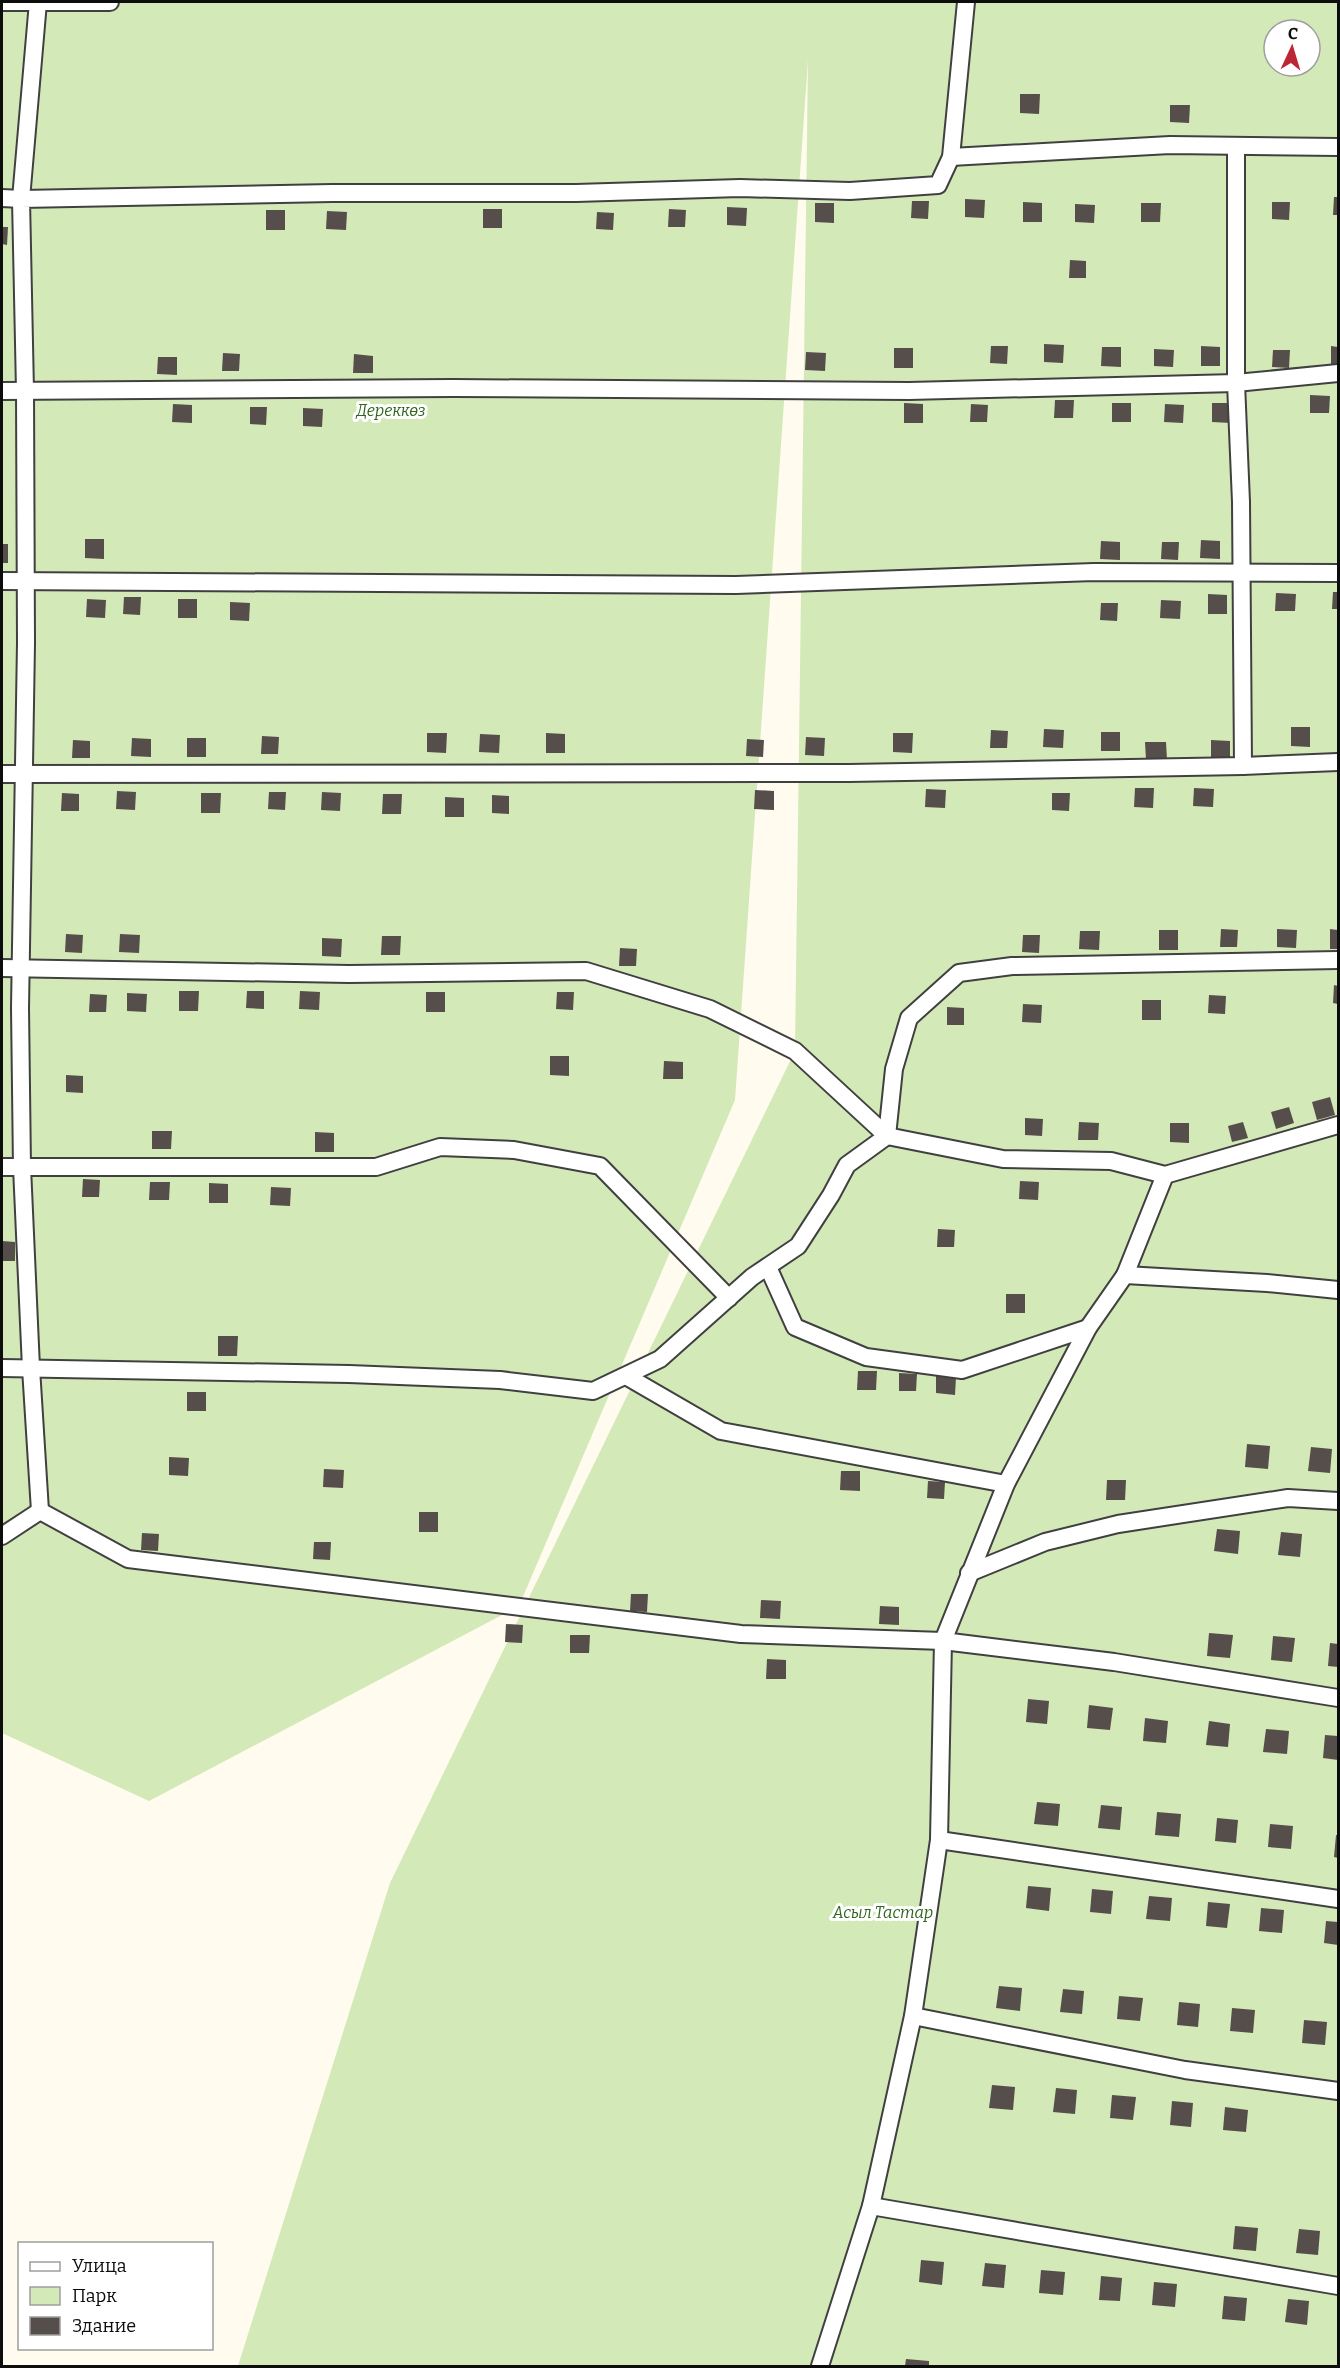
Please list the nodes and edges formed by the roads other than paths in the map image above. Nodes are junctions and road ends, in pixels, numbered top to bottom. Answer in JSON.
{"nodes":[{"id":1,"x":2,"y":2,"type":"edge"},
{"id":2,"x":38,"y":2,"type":"edge"},
{"id":3,"x":110,"y":2,"type":"edge"},
{"id":4,"x":966,"y":2,"type":"edge"},
{"id":5,"x":1236,"y":146,"type":"junction"},
{"id":6,"x":1338,"y":147,"type":"edge"},
{"id":7,"x":951,"y":158,"type":"junction"},
{"id":8,"x":2,"y":198,"type":"edge"},
{"id":9,"x":21,"y":199,"type":"junction"},
{"id":10,"x":1338,"y":373,"type":"edge"},
{"id":11,"x":1236,"y":383,"type":"junction"},
{"id":12,"x":2,"y":390,"type":"edge"},
{"id":13,"x":25,"y":391,"type":"junction"},
{"id":14,"x":1240,"y":573,"type":"junction"},
{"id":15,"x":1338,"y":573,"type":"edge"},
{"id":16,"x":25,"y":580,"type":"junction"},
{"id":17,"x":2,"y":581,"type":"edge"},
{"id":18,"x":1338,"y":762,"type":"edge"},
{"id":19,"x":1243,"y":766,"type":"junction"},
{"id":20,"x":2,"y":774,"type":"edge"},
{"id":21,"x":24,"y":774,"type":"junction"},
{"id":22,"x":1338,"y":960,"type":"edge"},
{"id":23,"x":2,"y":968,"type":"edge"},
{"id":24,"x":21,"y":968,"type":"junction"},
{"id":25,"x":1338,"y":1125,"type":"edge"},
{"id":26,"x":887,"y":1136,"type":"junction"},
{"id":27,"x":2,"y":1167,"type":"edge"},
{"id":28,"x":22,"y":1167,"type":"junction"},
{"id":29,"x":1165,"y":1175,"type":"junction"},
{"id":30,"x":768,"y":1267,"type":"junction"},
{"id":31,"x":1125,"y":1275,"type":"junction"},
{"id":32,"x":1338,"y":1290,"type":"edge"},
{"id":33,"x":729,"y":1298,"type":"junction"},
{"id":34,"x":1088,"y":1328,"type":"junction"},
{"id":35,"x":2,"y":1368,"type":"edge"},
{"id":36,"x":31,"y":1368,"type":"junction"},
{"id":37,"x":626,"y":1376,"type":"junction"},
{"id":38,"x":1006,"y":1484,"type":"junction"},
{"id":39,"x":1338,"y":1500,"type":"edge"},
{"id":40,"x":40,"y":1511,"type":"junction"},
{"id":41,"x":2,"y":1536,"type":"edge"},
{"id":42,"x":969,"y":1573,"type":"junction"},
{"id":43,"x":943,"y":1641,"type":"junction"},
{"id":44,"x":1338,"y":1698,"type":"edge"},
{"id":45,"x":939,"y":1840,"type":"junction"},
{"id":46,"x":1338,"y":1899,"type":"edge"},
{"id":47,"x":913,"y":2016,"type":"junction"},
{"id":48,"x":1338,"y":2091,"type":"edge"},
{"id":49,"x":871,"y":2206,"type":"junction"},
{"id":50,"x":1338,"y":2286,"type":"edge"},
{"id":51,"x":820,"y":2367,"type":"edge"}],
"edges":[{"from":1,"to":2,"type":"street"},
{"from":2,"to":3,"type":"street"},
{"from":2,"to":9,"type":"street"},
{"from":4,"to":7,"type":"street"},
{"from":5,"to":6,"type":"street"},
{"from":5,"to":7,"type":"street"},
{"from":5,"to":11,"type":"street"},
{"from":7,"to":9,"type":"street"},
{"from":8,"to":9,"type":"street"},
{"from":9,"to":13,"type":"street"},
{"from":10,"to":11,"type":"street"},
{"from":11,"to":13,"type":"street"},
{"from":11,"to":14,"type":"street"},
{"from":12,"to":13,"type":"street"},
{"from":13,"to":16,"type":"street"},
{"from":14,"to":15,"type":"street"},
{"from":14,"to":16,"type":"street"},
{"from":14,"to":19,"type":"street"},
{"from":16,"to":17,"type":"street"},
{"from":16,"to":21,"type":"street"},
{"from":18,"to":19,"type":"street"},
{"from":19,"to":21,"type":"street"},
{"from":20,"to":21,"type":"street"},
{"from":21,"to":24,"type":"street"},
{"from":22,"to":26,"type":"street"},
{"from":23,"to":24,"type":"street"},
{"from":24,"to":26,"type":"street"},
{"from":24,"to":28,"type":"street"},
{"from":25,"to":29,"type":"street"},
{"from":26,"to":29,"type":"street"},
{"from":26,"to":30,"type":"street"},
{"from":27,"to":28,"type":"street"},
{"from":28,"to":33,"type":"street"},
{"from":28,"to":36,"type":"street"},
{"from":29,"to":31,"type":"street"},
{"from":30,"to":33,"type":"street"},
{"from":30,"to":34,"type":"street"},
{"from":31,"to":32,"type":"street"},
{"from":31,"to":34,"type":"street"},
{"from":33,"to":37,"type":"street"},
{"from":34,"to":38,"type":"street"},
{"from":35,"to":36,"type":"street"},
{"from":36,"to":37,"type":"street"},
{"from":36,"to":40,"type":"street"},
{"from":37,"to":38,"type":"street"},
{"from":38,"to":42,"type":"street"},
{"from":39,"to":42,"type":"street"},
{"from":40,"to":41,"type":"street"},
{"from":40,"to":43,"type":"street"},
{"from":42,"to":43,"type":"street"},
{"from":43,"to":44,"type":"street"},
{"from":43,"to":45,"type":"street"},
{"from":45,"to":46,"type":"street"},
{"from":45,"to":47,"type":"street"},
{"from":47,"to":48,"type":"street"},
{"from":47,"to":49,"type":"street"},
{"from":49,"to":50,"type":"street"},
{"from":49,"to":51,"type":"street"}]}
